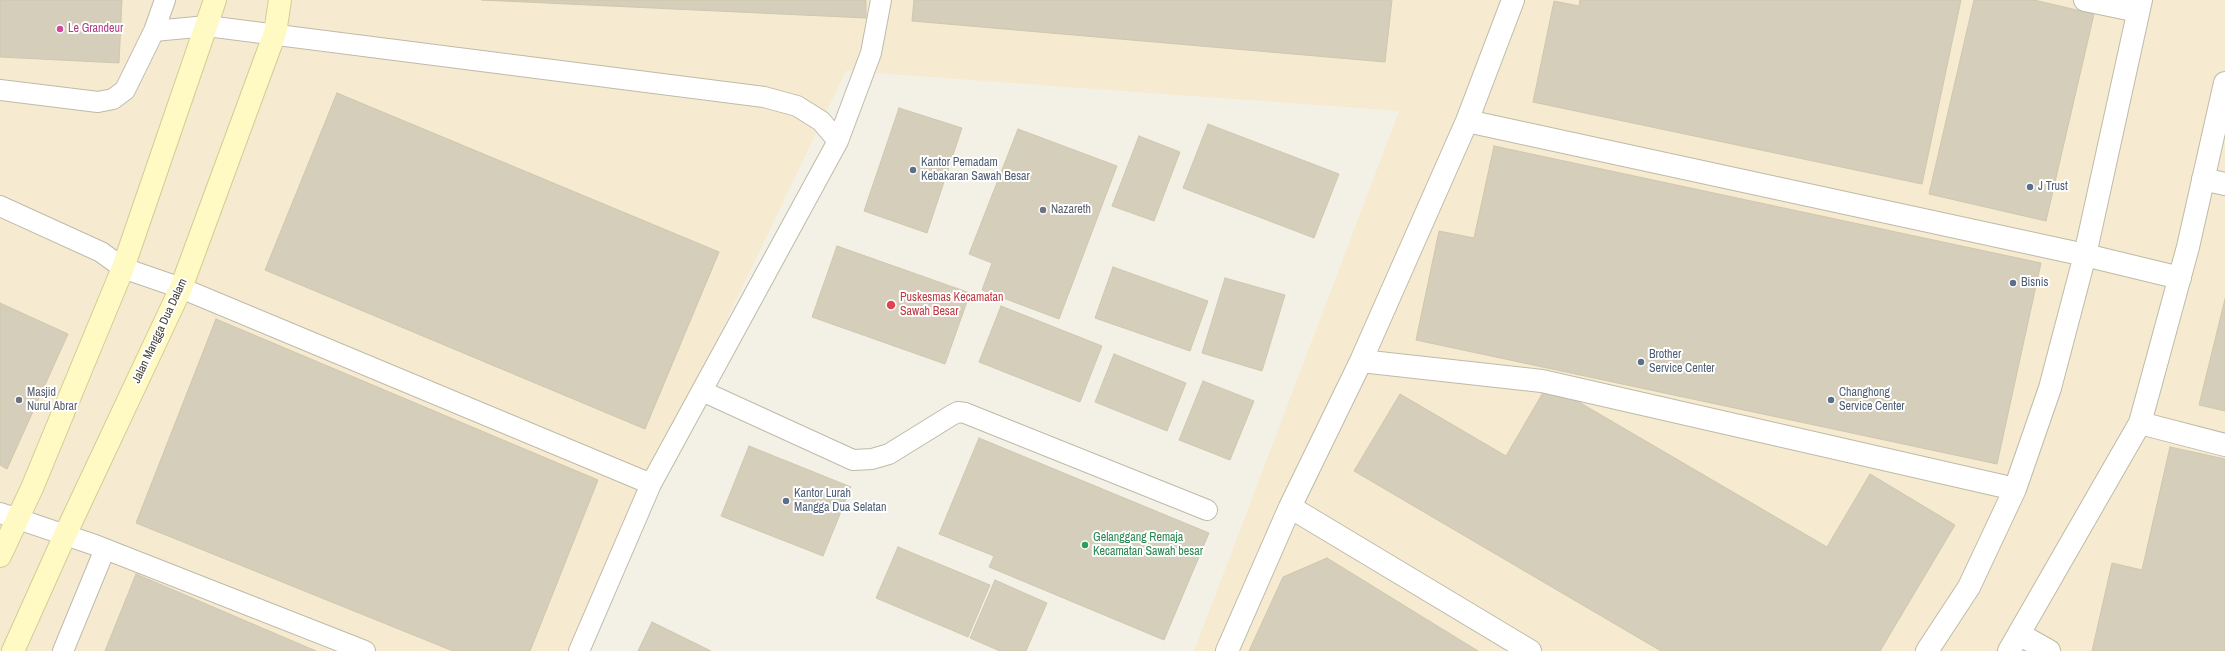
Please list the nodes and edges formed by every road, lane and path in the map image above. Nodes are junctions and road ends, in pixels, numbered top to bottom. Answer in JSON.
{"nodes":[{"id":1,"x":165,"y":0,"type":"edge"},
{"id":2,"x":215,"y":0,"type":"edge"},
{"id":3,"x":280,"y":0,"type":"edge"},
{"id":4,"x":880,"y":0,"type":"edge"},
{"id":5,"x":1513,"y":0,"type":"edge"},
{"id":6,"x":2085,"y":0,"type":"edge"},
{"id":7,"x":2139,"y":6,"type":"edge"},
{"id":8,"x":207,"y":26,"type":"junction"},
{"id":9,"x":154,"y":31,"type":"junction"},
{"id":10,"x":275,"y":33,"type":"junction"},
{"id":11,"x":2225,"y":83,"type":"edge"},
{"id":12,"x":0,"y":90,"type":"edge"},
{"id":13,"x":1467,"y":121,"type":"junction"},
{"id":14,"x":838,"y":141,"type":"junction"},
{"id":15,"x":2202,"y":179,"type":"junction"},
{"id":16,"x":2225,"y":184,"type":"edge"},
{"id":17,"x":0,"y":206,"type":"edge"},
{"id":18,"x":2086,"y":255,"type":"junction"},
{"id":19,"x":123,"y":268,"type":"junction"},
{"id":20,"x":2180,"y":278,"type":"junction"},
{"id":21,"x":181,"y":288,"type":"junction"},
{"id":22,"x":1361,"y":361,"type":"junction"},
{"id":23,"x":702,"y":390,"type":"junction"},
{"id":24,"x":2140,"y":423,"type":"junction"},
{"id":25,"x":2225,"y":444,"type":"edge"},
{"id":26,"x":651,"y":484,"type":"junction"},
{"id":27,"x":2015,"y":489,"type":"junction"},
{"id":28,"x":1290,"y":507,"type":"junction"},
{"id":29,"x":1207,"y":510,"type":"dead end"},
{"id":30,"x":9,"y":516,"type":"edge"},
{"id":31,"x":65,"y":535,"type":"junction"},
{"id":32,"x":105,"y":549,"type":"junction"},
{"id":33,"x":0,"y":556,"type":"edge"},
{"id":34,"x":2014,"y":642,"type":"edge"},
{"id":35,"x":13,"y":651,"type":"edge"},
{"id":36,"x":63,"y":651,"type":"edge"},
{"id":37,"x":365,"y":651,"type":"edge"},
{"id":38,"x":579,"y":651,"type":"edge"},
{"id":39,"x":1227,"y":651,"type":"edge"},
{"id":40,"x":1530,"y":651,"type":"edge"},
{"id":41,"x":1927,"y":651,"type":"edge"},
{"id":42,"x":2049,"y":651,"type":"edge"}],
"edges":[{"from":1,"to":9,"type":"lane"},
{"from":2,"to":8,"type":"street"},
{"from":3,"to":10,"type":"street","name":"Jalan Mangga Dua Dalam"},
{"from":4,"to":14,"type":"lane"},
{"from":5,"to":13,"type":"street"},
{"from":6,"to":7,"type":"street"},
{"from":7,"to":18,"type":"street"},
{"from":8,"to":9,"type":"lane"},
{"from":8,"to":10,"type":"lane"},
{"from":8,"to":19,"type":"street"},
{"from":9,"to":12,"type":"lane"},
{"from":10,"to":14,"type":"lane"},
{"from":10,"to":21,"type":"street","name":"Jalan Mangga Dua Dalam"},
{"from":11,"to":15,"type":"street"},
{"from":13,"to":18,"type":"street"},
{"from":13,"to":22,"type":"street"},
{"from":14,"to":23,"type":"lane"},
{"from":15,"to":16,"type":"street"},
{"from":15,"to":20,"type":"street"},
{"from":17,"to":19,"type":"lane"},
{"from":18,"to":20,"type":"street"},
{"from":18,"to":27,"type":"street"},
{"from":19,"to":21,"type":"lane"},
{"from":19,"to":30,"type":"street"},
{"from":20,"to":24,"type":"street"},
{"from":21,"to":26,"type":"lane"},
{"from":21,"to":31,"type":"street","name":"Jalan Mangga Dua Dalam"},
{"from":22,"to":27,"type":"street"},
{"from":22,"to":28,"type":"street"},
{"from":23,"to":26,"type":"lane"},
{"from":23,"to":29,"type":"lane"},
{"from":24,"to":25,"type":"street"},
{"from":24,"to":34,"type":"street"},
{"from":26,"to":38,"type":"lane"},
{"from":27,"to":41,"type":"street"},
{"from":28,"to":39,"type":"street"},
{"from":28,"to":40,"type":"street"},
{"from":30,"to":31,"type":"lane"},
{"from":30,"to":33,"type":"street"},
{"from":31,"to":32,"type":"lane"},
{"from":31,"to":35,"type":"street","name":"Jalan Mangga Dua Dalam"},
{"from":32,"to":36,"type":"lane"},
{"from":32,"to":37,"type":"lane"},
{"from":34,"to":42,"type":"street"}]}
